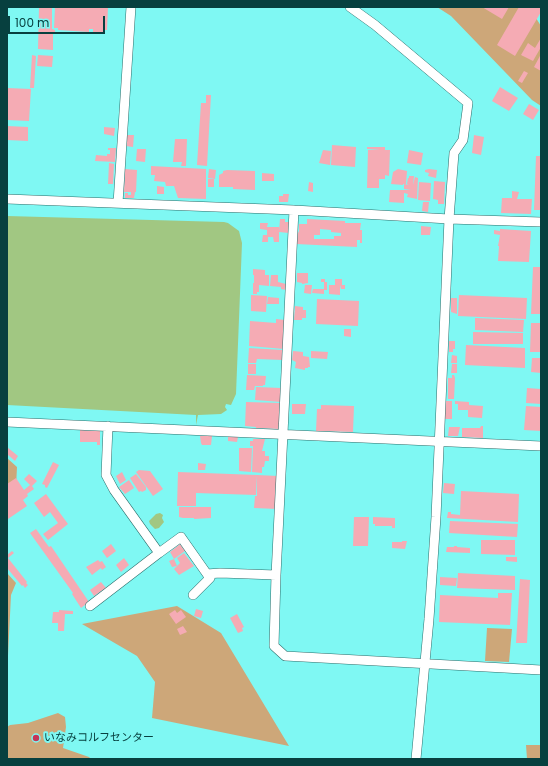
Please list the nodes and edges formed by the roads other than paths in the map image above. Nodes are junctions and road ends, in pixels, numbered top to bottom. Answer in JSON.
{"nodes":[{"id":1,"x":131,"y":7,"type":"edge"},
{"id":2,"x":350,"y":7,"type":"edge"},
{"id":3,"x":7,"y":199,"type":"edge"},
{"id":4,"x":118,"y":203,"type":"junction"},
{"id":5,"x":294,"y":210,"type":"junction"},
{"id":6,"x":449,"y":219,"type":"junction"},
{"id":7,"x":541,"y":222,"type":"edge"},
{"id":8,"x":7,"y":422,"type":"edge"},
{"id":9,"x":108,"y":426,"type":"junction"},
{"id":10,"x":283,"y":434,"type":"junction"},
{"id":11,"x":439,"y":442,"type":"junction"},
{"id":12,"x":541,"y":446,"type":"edge"},
{"id":13,"x":159,"y":553,"type":"junction"},
{"id":14,"x":207,"y":574,"type":"junction"},
{"id":15,"x":276,"y":575,"type":"junction"},
{"id":16,"x":193,"y":595,"type":"dead end"},
{"id":17,"x":90,"y":606,"type":"dead end"},
{"id":18,"x":424,"y":665,"type":"junction"},
{"id":19,"x":541,"y":670,"type":"edge"},
{"id":20,"x":416,"y":759,"type":"edge"}],
"edges":[{"from":1,"to":4,"type":"street"},
{"from":2,"to":6,"type":"street"},
{"from":3,"to":4,"type":"street"},
{"from":4,"to":5,"type":"street"},
{"from":5,"to":6,"type":"street"},
{"from":5,"to":10,"type":"street"},
{"from":6,"to":7,"type":"street"},
{"from":6,"to":11,"type":"street"},
{"from":8,"to":9,"type":"street"},
{"from":9,"to":10,"type":"street"},
{"from":9,"to":13,"type":"street"},
{"from":10,"to":11,"type":"street"},
{"from":10,"to":15,"type":"street"},
{"from":11,"to":12,"type":"street"},
{"from":11,"to":18,"type":"street"},
{"from":13,"to":14,"type":"street"},
{"from":13,"to":17,"type":"street"},
{"from":14,"to":15,"type":"street"},
{"from":14,"to":16,"type":"street"},
{"from":15,"to":18,"type":"street"},
{"from":18,"to":19,"type":"street"},
{"from":18,"to":20,"type":"street"}]}
